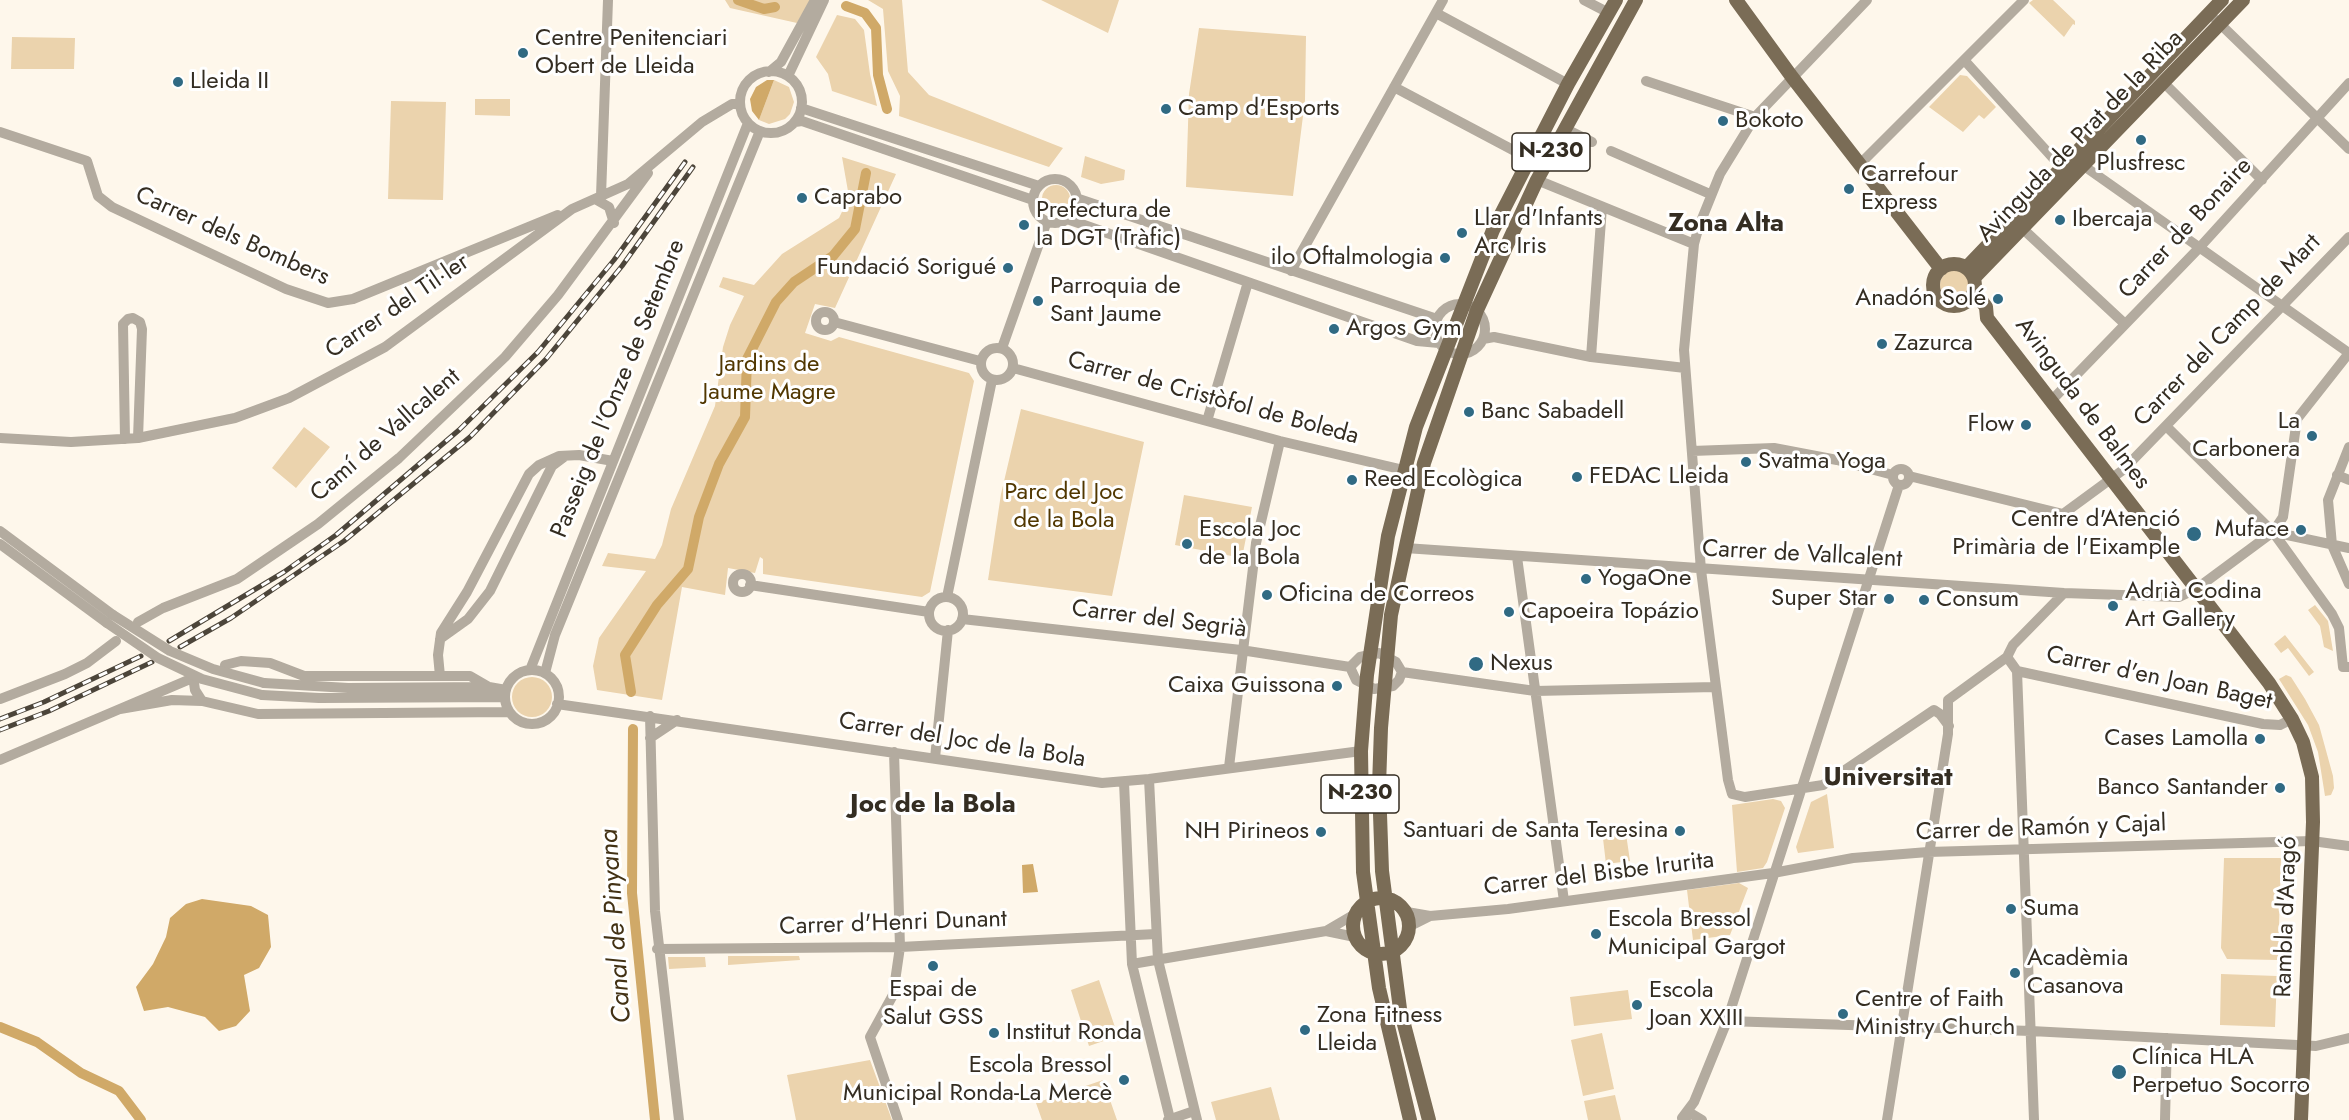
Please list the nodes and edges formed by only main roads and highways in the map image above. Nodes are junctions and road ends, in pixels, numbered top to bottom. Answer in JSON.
{"nodes":[{"id":1,"x":1616,"y":0,"type":"edge"},
{"id":2,"x":1636,"y":0,"type":"edge"},
{"id":3,"x":1736,"y":0,"type":"edge"},
{"id":4,"x":2223,"y":0,"type":"edge"},
{"id":5,"x":2244,"y":0,"type":"edge"},
{"id":6,"x":1941,"y":269,"type":"junction"},
{"id":7,"x":1970,"y":273,"type":"junction"},
{"id":8,"x":1969,"y":300,"type":"junction"},
{"id":9,"x":1471,"y":307,"type":"junction"},
{"id":10,"x":2292,"y":719,"type":"joint"},
{"id":11,"x":1384,"y":897,"type":"junction"},
{"id":12,"x":1367,"y":901,"type":"junction"},
{"id":13,"x":1393,"y":952,"type":"junction"},
{"id":14,"x":1373,"y":953,"type":"junction"},
{"id":15,"x":1410,"y":1120,"type":"edge"},
{"id":16,"x":1429,"y":1120,"type":"edge"},
{"id":17,"x":2301,"y":1120,"type":"edge"}],
"edges":[{"from":1,"to":9,"type":"main road","number":"N-230"},
{"from":2,"to":9,"type":"main road","number":"N-230"},
{"from":3,"to":6,"type":"main road"},
{"from":4,"to":7,"type":"main road","name":"Avinguda de Prat de la Riba"},
{"from":5,"to":7,"type":"main road","name":"Avinguda de Prat de la Riba"},
{"from":6,"to":7,"type":"main road"},
{"from":6,"to":8,"type":"main road"},
{"from":7,"to":8,"type":"main road"},
{"from":8,"to":10,"type":"main road","name":"Avinguda de Balmes"},
{"from":9,"to":11,"type":"main road","number":"N-230"},
{"from":9,"to":12,"type":"main road","number":"N-230"},
{"from":10,"to":17,"type":"main road","name":"Rambla d'Aragó"},
{"from":11,"to":12,"type":"main road"},
{"from":11,"to":13,"type":"main road","number":"N-230"},
{"from":11,"to":13,"type":"main road"},
{"from":12,"to":14,"type":"main road","number":"N-230"},
{"from":12,"to":14,"type":"main road"},
{"from":13,"to":14,"type":"main road"},
{"from":13,"to":16,"type":"main road","number":"N-230"},
{"from":14,"to":15,"type":"main road","number":"N-230"}]}
